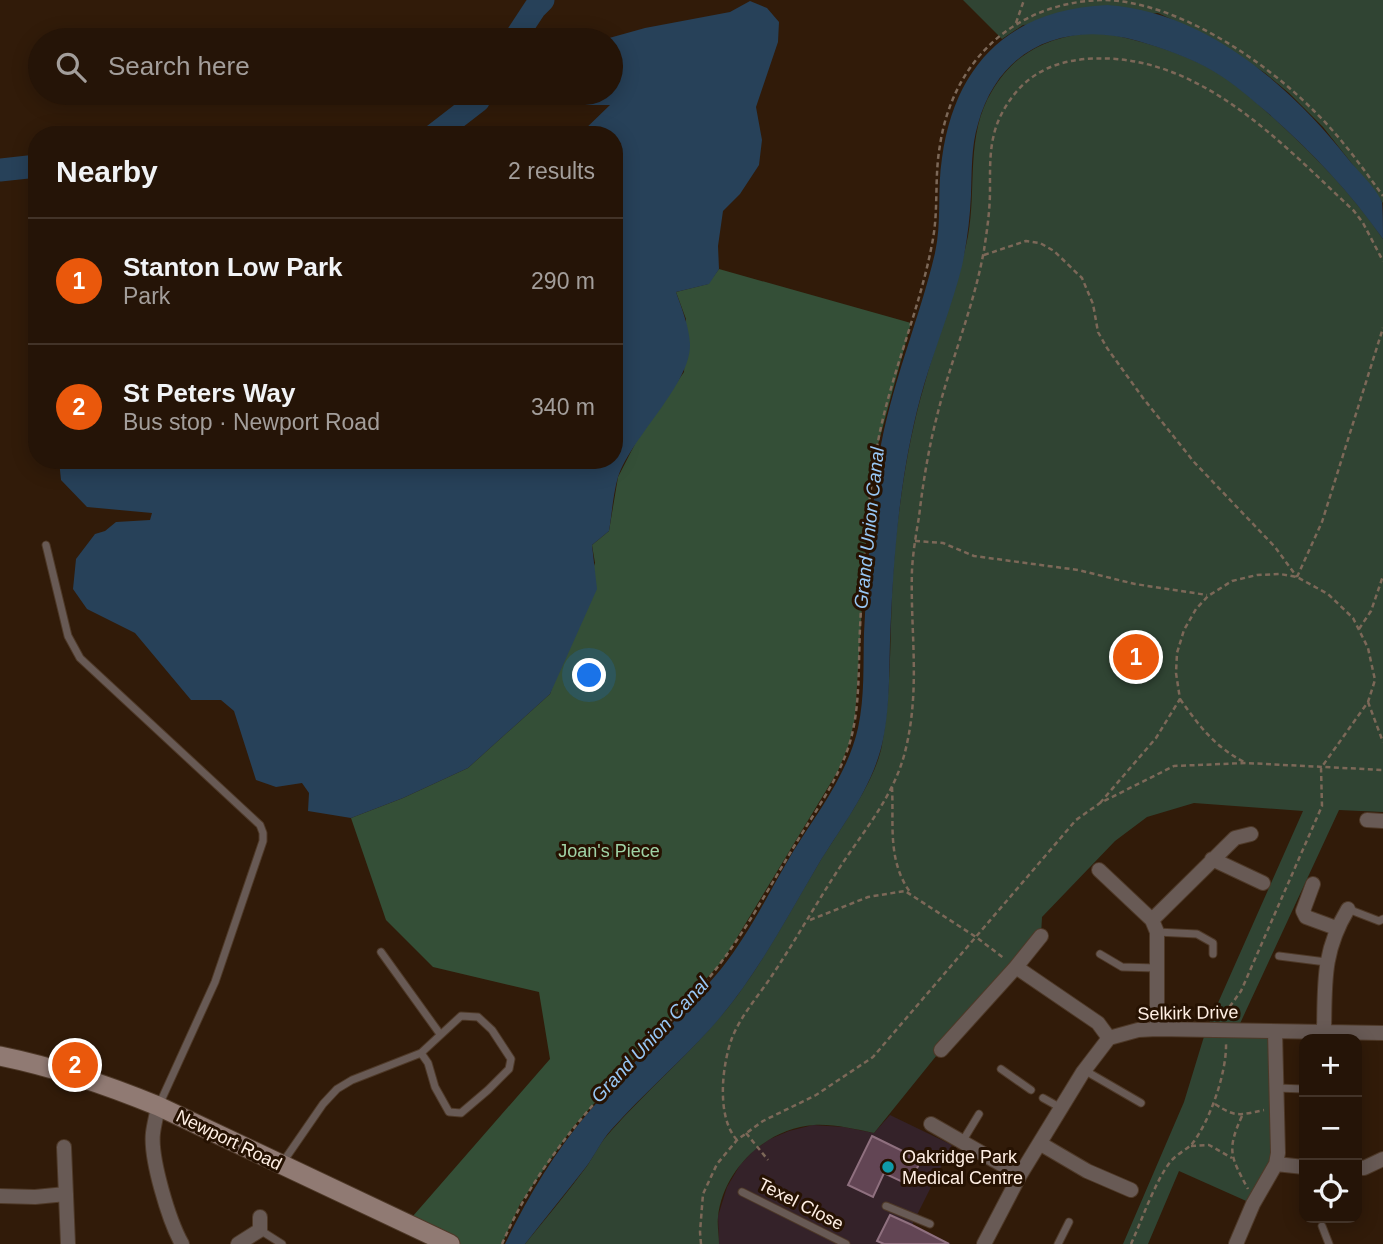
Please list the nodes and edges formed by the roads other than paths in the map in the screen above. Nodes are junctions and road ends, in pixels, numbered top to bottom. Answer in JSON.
{"nodes":[{"id":1,"x":46,"y":545,"type":"dead end"},
{"id":2,"x":1367,"y":820,"type":"dead end"},
{"id":3,"x":1383,"y":821,"type":"edge"},
{"id":4,"x":1251,"y":834,"type":"dead end"},
{"id":5,"x":1212,"y":859,"type":"junction"},
{"id":6,"x":1100,"y":869,"type":"dead end"},
{"id":7,"x":1263,"y":883,"type":"dead end"},
{"id":8,"x":1313,"y":884,"type":"dead end"},
{"id":9,"x":1348,"y":909,"type":"joint"},
{"id":10,"x":1383,"y":919,"type":"edge"},
{"id":11,"x":1155,"y":926,"type":"junction"},
{"id":12,"x":1336,"y":928,"type":"junction"},
{"id":13,"x":1041,"y":936,"type":"dead end"},
{"id":14,"x":381,"y":952,"type":"dead end"},
{"id":15,"x":1100,"y":954,"type":"dead end"},
{"id":16,"x":1213,"y":954,"type":"dead end"},
{"id":17,"x":1279,"y":956,"type":"dead end"},
{"id":18,"x":1325,"y":962,"type":"junction"},
{"id":19,"x":1016,"y":967,"type":"junction"},
{"id":20,"x":1157,"y":968,"type":"junction"},
{"id":21,"x":1157,"y":1029,"type":"junction"},
{"id":22,"x":1275,"y":1032,"type":"junction"},
{"id":23,"x":1324,"y":1032,"type":"junction"},
{"id":24,"x":1383,"y":1033,"type":"edge"},
{"id":25,"x":440,"y":1034,"type":"junction"},
{"id":26,"x":1109,"y":1038,"type":"junction"},
{"id":27,"x":941,"y":1050,"type":"dead end"},
{"id":28,"x":421,"y":1053,"type":"junction"},
{"id":29,"x":0,"y":1056,"type":"edge"},
{"id":30,"x":1001,"y":1069,"type":"dead end"},
{"id":31,"x":1084,"y":1070,"type":"junction"},
{"id":32,"x":1277,"y":1088,"type":"junction"},
{"id":33,"x":1299,"y":1089,"type":"edge"},
{"id":34,"x":1031,"y":1090,"type":"dead end"},
{"id":35,"x":1043,"y":1098,"type":"dead end"},
{"id":36,"x":1141,"y":1103,"type":"dead end"},
{"id":37,"x":158,"y":1106,"type":"junction"},
{"id":38,"x":1062,"y":1108,"type":"junction"},
{"id":39,"x":979,"y":1114,"type":"dead end"},
{"id":40,"x":931,"y":1124,"type":"dead end"},
{"id":41,"x":962,"y":1142,"type":"junction"},
{"id":42,"x":1041,"y":1144,"type":"junction"},
{"id":43,"x":64,"y":1147,"type":"dead end"},
{"id":44,"x":1383,"y":1159,"type":"edge"},
{"id":45,"x":1276,"y":1164,"type":"junction"},
{"id":46,"x":281,"y":1165,"type":"junction"},
{"id":47,"x":1299,"y":1166,"type":"edge"},
{"id":48,"x":1362,"y":1168,"type":"edge"},
{"id":49,"x":1020,"y":1175,"type":"junction"},
{"id":50,"x":1131,"y":1190,"type":"dead end"},
{"id":51,"x":742,"y":1192,"type":"dead end"},
{"id":52,"x":66,"y":1194,"type":"junction"},
{"id":53,"x":0,"y":1196,"type":"edge"},
{"id":54,"x":886,"y":1206,"type":"dead end"},
{"id":55,"x":1069,"y":1222,"type":"dead end"},
{"id":56,"x":260,"y":1223,"type":"joint"},
{"id":57,"x":930,"y":1224,"type":"dead end"},
{"id":58,"x":1322,"y":1226,"type":"dead end"},
{"id":59,"x":68,"y":1244,"type":"edge"},
{"id":60,"x":182,"y":1244,"type":"edge"},
{"id":61,"x":238,"y":1244,"type":"edge"},
{"id":62,"x":282,"y":1244,"type":"edge"},
{"id":63,"x":450,"y":1244,"type":"edge"},
{"id":64,"x":846,"y":1244,"type":"edge"},
{"id":65,"x":984,"y":1244,"type":"edge"},
{"id":66,"x":1058,"y":1244,"type":"edge"},
{"id":67,"x":1236,"y":1244,"type":"edge"},
{"id":68,"x":1329,"y":1244,"type":"edge"}],
"edges":[{"from":1,"to":37,"type":"lane"},
{"from":2,"to":3,"type":"street"},
{"from":4,"to":5,"type":"street"},
{"from":5,"to":7,"type":"street"},
{"from":5,"to":11,"type":"street"},
{"from":6,"to":11,"type":"street"},
{"from":8,"to":12,"type":"street"},
{"from":9,"to":10,"type":"lane"},
{"from":9,"to":12,"type":"street"},
{"from":11,"to":16,"type":"lane"},
{"from":11,"to":20,"type":"street"},
{"from":12,"to":18,"type":"street"},
{"from":13,"to":19,"type":"street"},
{"from":14,"to":25,"type":"lane"},
{"from":15,"to":20,"type":"lane"},
{"from":17,"to":18,"type":"lane"},
{"from":18,"to":23,"type":"street"},
{"from":19,"to":26,"type":"street"},
{"from":19,"to":27,"type":"street"},
{"from":20,"to":21,"type":"street"},
{"from":21,"to":22,"type":"street","name":"Selkirk Drive"},
{"from":21,"to":26,"type":"street","name":"Selkirk Drive"},
{"from":22,"to":23,"type":"street","name":"Selkirk Drive"},
{"from":22,"to":32,"type":"street"},
{"from":23,"to":24,"type":"street","name":"Selkirk Drive"},
{"from":25,"to":28,"type":"lane"},
{"from":25,"to":28,"type":"lane"},
{"from":26,"to":31,"type":"street"},
{"from":28,"to":46,"type":"lane"},
{"from":29,"to":37,"type":"street","name":"Newport Road"},
{"from":30,"to":34,"type":"lane"},
{"from":31,"to":36,"type":"lane"},
{"from":31,"to":38,"type":"street"},
{"from":32,"to":33,"type":"lane"},
{"from":32,"to":45,"type":"street"},
{"from":35,"to":38,"type":"lane"},
{"from":37,"to":46,"type":"street","name":"Newport Road"},
{"from":37,"to":60,"type":"street"},
{"from":38,"to":42,"type":"street"},
{"from":39,"to":41,"type":"lane"},
{"from":40,"to":41,"type":"street"},
{"from":41,"to":49,"type":"street"},
{"from":42,"to":49,"type":"street"},
{"from":42,"to":50,"type":"street"},
{"from":43,"to":52,"type":"street"},
{"from":44,"to":48,"type":"street"},
{"from":45,"to":47,"type":"street"},
{"from":45,"to":67,"type":"street"},
{"from":46,"to":63,"type":"street","name":"Newport Road"},
{"from":49,"to":65,"type":"street"},
{"from":51,"to":64,"type":"lane","name":"Texel Close"},
{"from":52,"to":53,"type":"street"},
{"from":52,"to":59,"type":"street"},
{"from":54,"to":57,"type":"lane"},
{"from":55,"to":66,"type":"lane"},
{"from":56,"to":61,"type":"street"},
{"from":56,"to":62,"type":"lane"},
{"from":58,"to":68,"type":"lane"}]}
